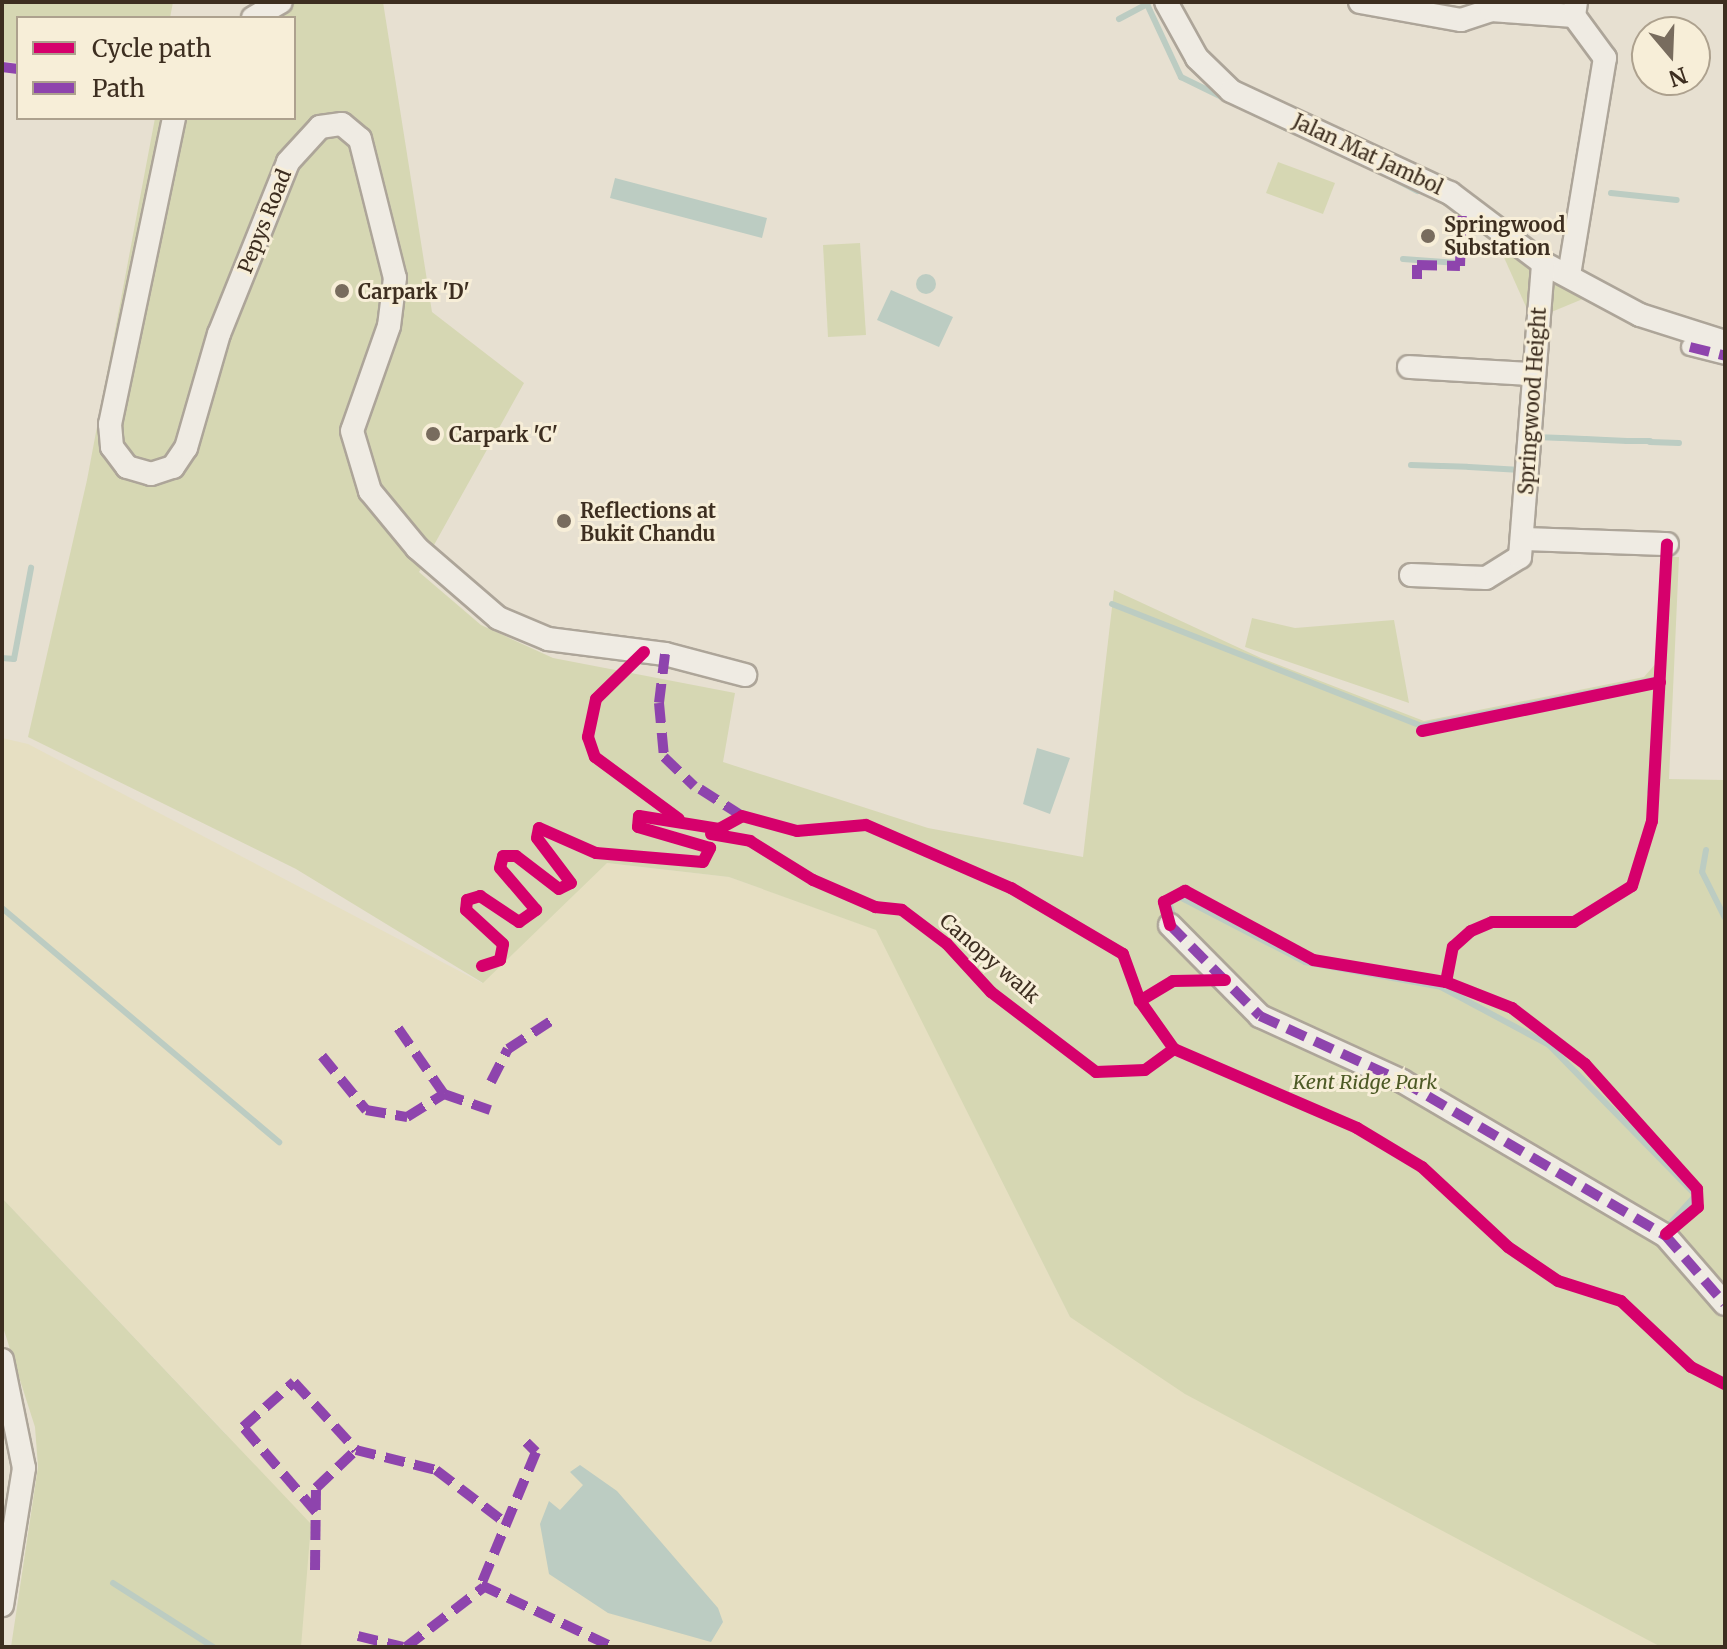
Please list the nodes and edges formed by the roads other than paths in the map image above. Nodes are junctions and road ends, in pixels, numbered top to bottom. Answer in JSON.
{"nodes":[{"id":1,"x":281,"y":2,"type":"edge"},
{"id":2,"x":1166,"y":2,"type":"edge"},
{"id":3,"x":1360,"y":2,"type":"edge"},
{"id":4,"x":1575,"y":9,"type":"edge"},
{"id":5,"x":256,"y":16,"type":"edge"},
{"id":6,"x":174,"y":120,"type":"edge"},
{"id":7,"x":1543,"y":263,"type":"junction"},
{"id":8,"x":1569,"y":275,"type":"junction"},
{"id":9,"x":1725,"y":342,"type":"edge"},
{"id":10,"x":1690,"y":347,"type":"dead end"},
{"id":11,"x":1725,"y":356,"type":"edge"},
{"id":12,"x":1409,"y":367,"type":"dead end"},
{"id":13,"x":1532,"y":374,"type":"junction"},
{"id":14,"x":1522,"y":539,"type":"junction"},
{"id":15,"x":1667,"y":544,"type":"dead end"},
{"id":16,"x":1411,"y":575,"type":"dead end"},
{"id":17,"x":745,"y":675,"type":"dead end"},
{"id":18,"x":1170,"y":925,"type":"dead end"},
{"id":19,"x":1725,"y":1304,"type":"edge"},
{"id":20,"x":2,"y":1360,"type":"edge"},
{"id":21,"x":2,"y":1605,"type":"edge"}],
"edges":[{"from":1,"to":5,"type":"street"},
{"from":2,"to":7,"type":"street","name":"Jalan Mat Jambol"},
{"from":3,"to":4,"type":"street"},
{"from":4,"to":8,"type":"street"},
{"from":6,"to":17,"type":"street","name":"Pepys Road"},
{"from":7,"to":8,"type":"street","name":"Jalan Mat Jambol"},
{"from":7,"to":13,"type":"street","name":"Springwood Height"},
{"from":8,"to":9,"type":"street","name":"Jalan Mat Jambol"},
{"from":10,"to":11,"type":"street"},
{"from":12,"to":13,"type":"street"},
{"from":13,"to":14,"type":"street","name":"Springwood Height"},
{"from":14,"to":15,"type":"street"},
{"from":14,"to":16,"type":"street"},
{"from":18,"to":19,"type":"street"},
{"from":20,"to":21,"type":"street"}]}
